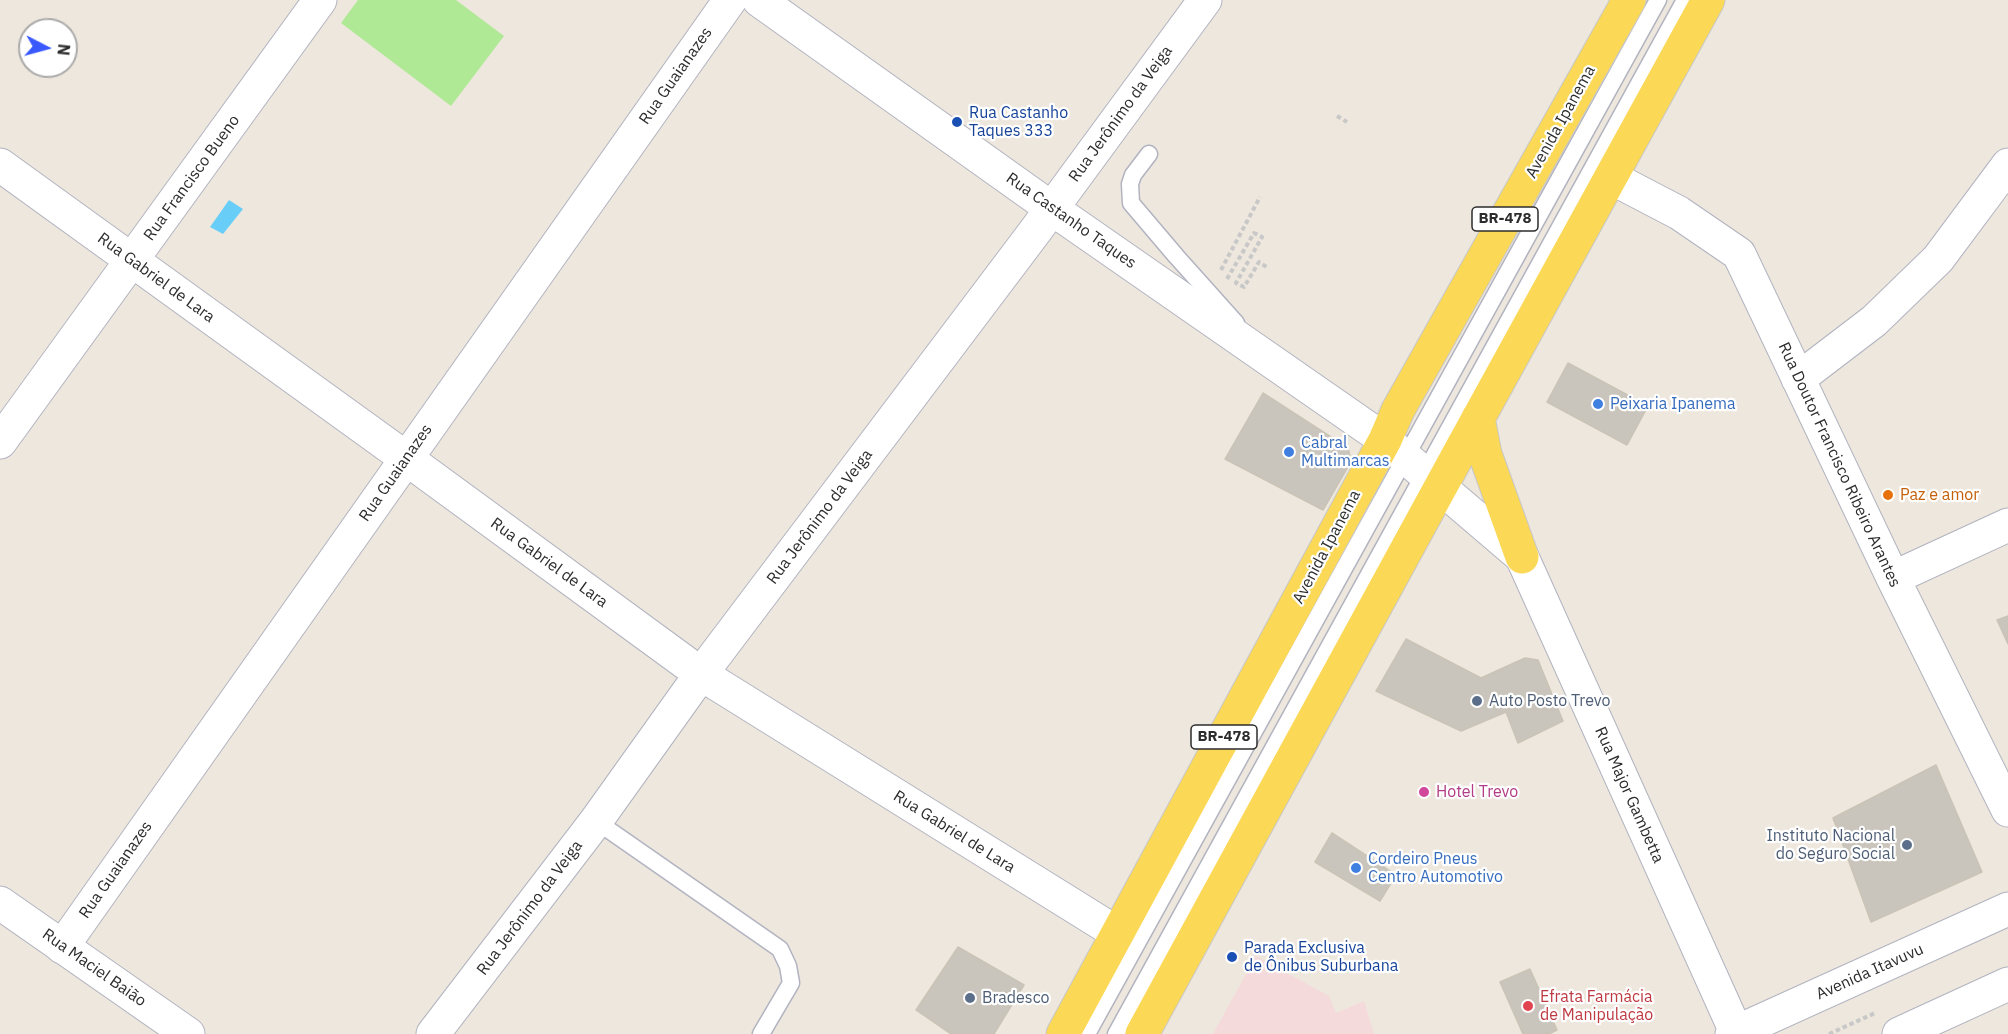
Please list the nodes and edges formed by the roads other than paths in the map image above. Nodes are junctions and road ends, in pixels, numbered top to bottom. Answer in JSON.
{"nodes":[{"id":1,"x":320,"y":0,"type":"edge"},
{"id":2,"x":730,"y":0,"type":"edge"},
{"id":3,"x":759,"y":0,"type":"edge"},
{"id":4,"x":1205,"y":0,"type":"edge"},
{"id":5,"x":1629,"y":0,"type":"edge"},
{"id":6,"x":1658,"y":0,"type":"edge"},
{"id":7,"x":1685,"y":0,"type":"edge"},
{"id":8,"x":1708,"y":0,"type":"edge"},
{"id":9,"x":1149,"y":154,"type":"dead end"},
{"id":10,"x":0,"y":165,"type":"edge"},
{"id":11,"x":2008,"y":165,"type":"edge"},
{"id":12,"x":1610,"y":177,"type":"junction"},
{"id":13,"x":1051,"y":208,"type":"junction"},
{"id":14,"x":131,"y":261,"type":"junction"},
{"id":15,"x":1274,"y":363,"type":"junction"},
{"id":16,"x":1798,"y":379,"type":"junction"},
{"id":17,"x":1478,"y":418,"type":"junction"},
{"id":18,"x":0,"y":442,"type":"edge"},
{"id":19,"x":407,"y":459,"type":"junction"},
{"id":20,"x":1413,"y":465,"type":"junction"},
{"id":21,"x":2008,"y":525,"type":"edge"},
{"id":22,"x":1522,"y":556,"type":"junction"},
{"id":23,"x":1893,"y":579,"type":"junction"},
{"id":24,"x":702,"y":674,"type":"junction"},
{"id":25,"x":2008,"y":810,"type":"edge"},
{"id":26,"x":596,"y":820,"type":"junction"},
{"id":27,"x":0,"y":903,"type":"edge"},
{"id":28,"x":2008,"y":909,"type":"edge"},
{"id":29,"x":1117,"y":933,"type":"junction"},
{"id":30,"x":62,"y":947,"type":"junction"},
{"id":31,"x":2008,"y":984,"type":"edge"},
{"id":32,"x":188,"y":1034,"type":"edge"},
{"id":33,"x":433,"y":1034,"type":"edge"},
{"id":34,"x":761,"y":1034,"type":"edge"},
{"id":35,"x":1063,"y":1034,"type":"edge"},
{"id":36,"x":1087,"y":1034,"type":"edge"},
{"id":37,"x":1116,"y":1034,"type":"edge"},
{"id":38,"x":1142,"y":1034,"type":"edge"},
{"id":39,"x":1735,"y":1034,"type":"edge"},
{"id":40,"x":1899,"y":1034,"type":"edge"}],
"edges":[{"from":1,"to":14,"type":"street","name":"Rua Francisco Bueno"},
{"from":2,"to":19,"type":"street","name":"Rua Guaianazes"},
{"from":3,"to":13,"type":"street","name":"Rua Castanho Taques"},
{"from":4,"to":13,"type":"street","name":"Rua Jerônimo da Veiga"},
{"from":5,"to":20,"type":"main road","name":"Avenida Ipanema","number":"BR-478"},
{"from":6,"to":20,"type":"lane"},
{"from":7,"to":20,"type":"lane"},
{"from":8,"to":12,"type":"main road","name":"Avenida Ipanema","number":"BR-478"},
{"from":9,"to":15,"type":"lane"},
{"from":10,"to":14,"type":"street","name":"Rua Gabriel de Lara"},
{"from":11,"to":16,"type":"street"},
{"from":12,"to":16,"type":"street","name":"Rua Doutor Francisco Ribeiro Arantes"},
{"from":12,"to":17,"type":"main road","name":"Avenida Ipanema","number":"BR-478"},
{"from":13,"to":15,"type":"street","name":"Rua Castanho Taques"},
{"from":13,"to":24,"type":"street","name":"Rua Jerônimo da Veiga"},
{"from":14,"to":18,"type":"street","name":"Rua Francisco Bueno"},
{"from":14,"to":19,"type":"street","name":"Rua Gabriel de Lara"},
{"from":15,"to":20,"type":"street","name":"Rua Castanho Taques"},
{"from":16,"to":23,"type":"street","name":"Rua Doutor Francisco Ribeiro Arantes"},
{"from":17,"to":20,"type":"main road","name":"Avenida Ipanema","number":"BR-478"},
{"from":17,"to":22,"type":"main road"},
{"from":19,"to":24,"type":"street","name":"Rua Gabriel de Lara"},
{"from":19,"to":30,"type":"street","name":"Rua Guaianazes"},
{"from":20,"to":22,"type":"street","name":"Rua Major Gambetta"},
{"from":20,"to":29,"type":"main road","name":"Avenida Ipanema","number":"BR-478"},
{"from":20,"to":36,"type":"lane"},
{"from":20,"to":37,"type":"lane"},
{"from":20,"to":38,"type":"main road","name":"Avenida Ipanema","number":"BR-478"},
{"from":21,"to":23,"type":"street"},
{"from":22,"to":39,"type":"street","name":"Rua Major Gambetta"},
{"from":23,"to":25,"type":"street","name":"Rua Doutor Francisco Ribeiro Arantes"},
{"from":24,"to":26,"type":"street","name":"Rua Jerônimo da Veiga"},
{"from":24,"to":29,"type":"street","name":"Rua Gabriel de Lara"},
{"from":26,"to":33,"type":"street","name":"Rua Jerônimo da Veiga"},
{"from":26,"to":34,"type":"lane"},
{"from":27,"to":30,"type":"street","name":"Rua Maciel Baião"},
{"from":28,"to":39,"type":"street","name":"Avenida Itavuvu"},
{"from":29,"to":35,"type":"main road","name":"Avenida Ipanema","number":"BR-478"},
{"from":30,"to":32,"type":"street","name":"Rua Maciel Baião"},
{"from":31,"to":40,"type":"street"}]}
